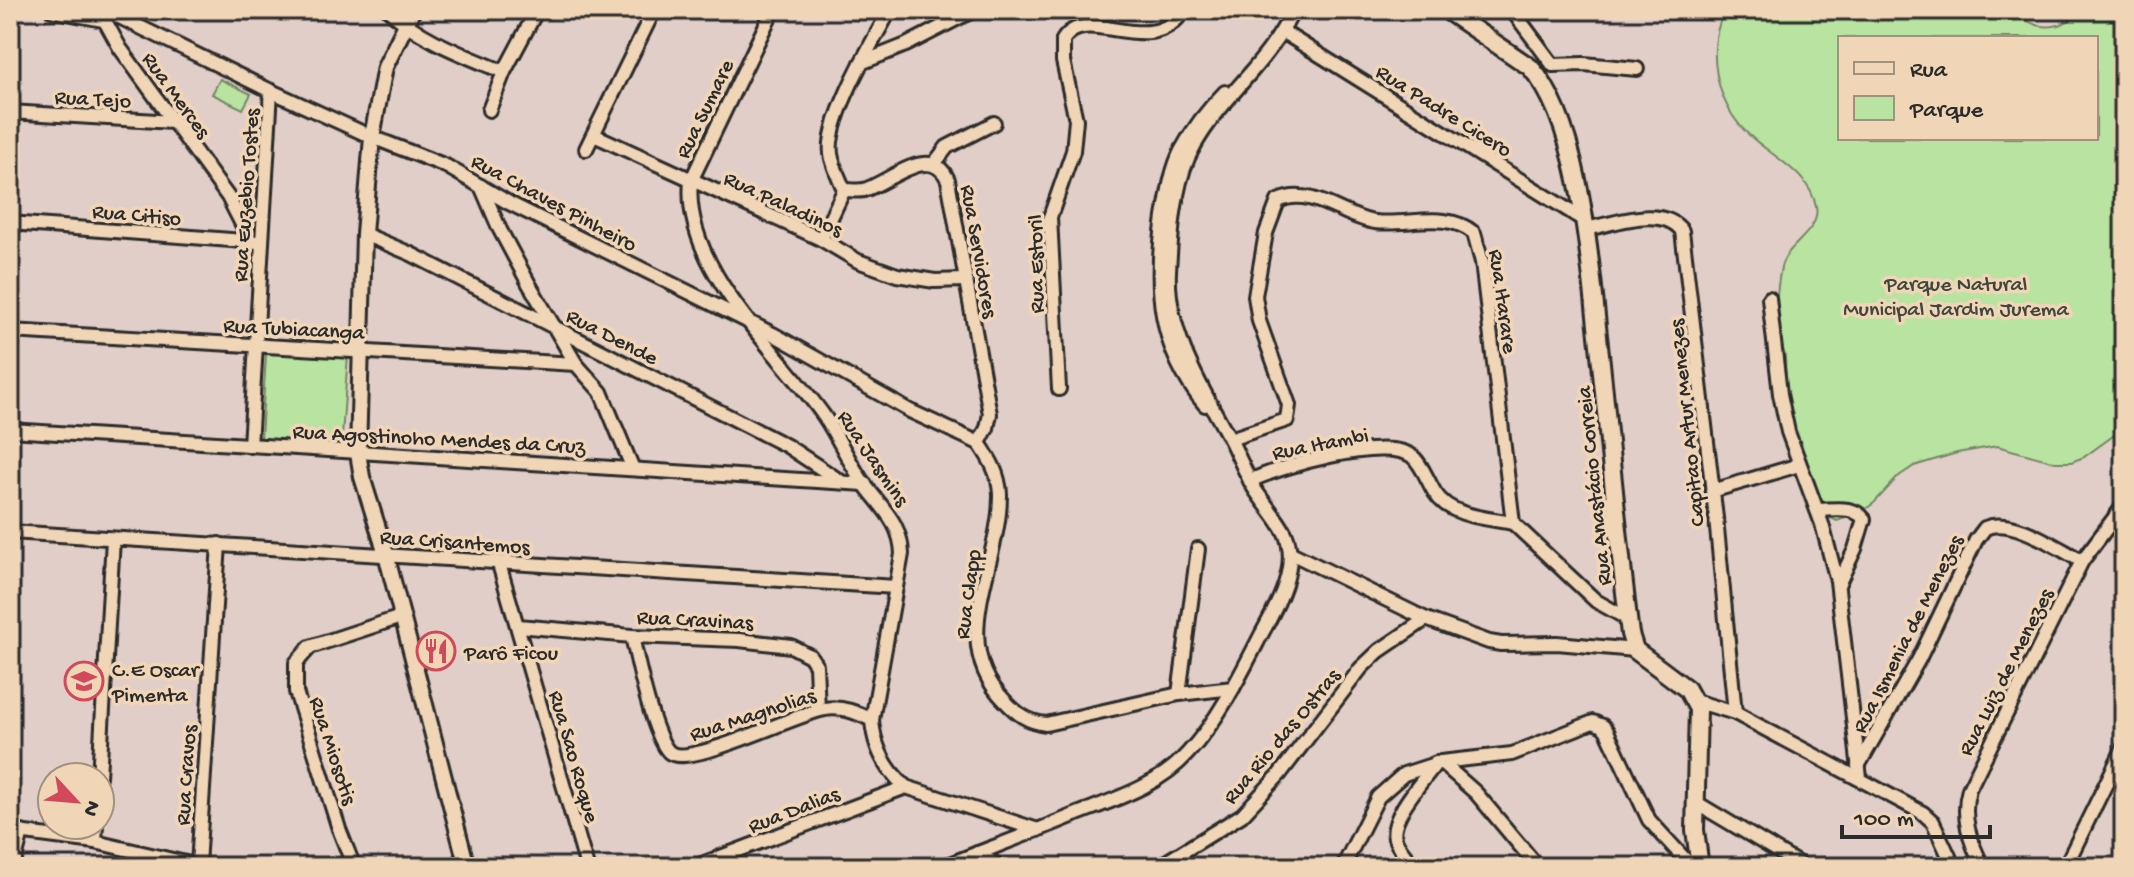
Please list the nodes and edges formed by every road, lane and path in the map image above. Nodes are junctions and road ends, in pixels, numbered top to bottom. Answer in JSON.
{"nodes":[{"id":1,"x":51,"y":10,"type":"edge"},
{"id":2,"x":58,"y":10,"type":"edge"},
{"id":3,"x":389,"y":10,"type":"edge"},
{"id":4,"x":413,"y":10,"type":"edge"},
{"id":5,"x":537,"y":10,"type":"edge"},
{"id":6,"x":654,"y":10,"type":"edge"},
{"id":7,"x":773,"y":10,"type":"edge"},
{"id":8,"x":890,"y":10,"type":"edge"},
{"id":9,"x":974,"y":10,"type":"edge"},
{"id":10,"x":1184,"y":10,"type":"edge"},
{"id":11,"x":1293,"y":10,"type":"edge"},
{"id":12,"x":1446,"y":10,"type":"edge"},
{"id":13,"x":1512,"y":10,"type":"edge"},
{"id":14,"x":102,"y":13,"type":"edge"},
{"id":15,"x":405,"y":26,"type":"junction"},
{"id":16,"x":1283,"y":32,"type":"junction"},
{"id":17,"x":861,"y":63,"type":"junction"},
{"id":18,"x":1553,"y":65,"type":"junction"},
{"id":19,"x":1637,"y":69,"type":"dead end"},
{"id":20,"x":504,"y":72,"type":"junction"},
{"id":21,"x":1540,"y":78,"type":"junction"},
{"id":22,"x":271,"y":91,"type":"junction"},
{"id":23,"x":489,"y":110,"type":"dead end"},
{"id":24,"x":10,"y":112,"type":"edge"},
{"id":25,"x":173,"y":122,"type":"junction"},
{"id":26,"x":994,"y":123,"type":"dead end"},
{"id":27,"x":594,"y":135,"type":"junction"},
{"id":28,"x":372,"y":137,"type":"junction"},
{"id":29,"x":586,"y":149,"type":"dead end"},
{"id":30,"x":934,"y":164,"type":"junction"},
{"id":31,"x":691,"y":181,"type":"junction"},
{"id":32,"x":481,"y":186,"type":"junction"},
{"id":33,"x":844,"y":190,"type":"junction"},
{"id":34,"x":509,"y":203,"type":"junction"},
{"id":35,"x":496,"y":222,"type":"junction"},
{"id":36,"x":10,"y":223,"type":"edge"},
{"id":37,"x":1585,"y":225,"type":"junction"},
{"id":38,"x":364,"y":234,"type":"junction"},
{"id":39,"x":821,"y":239,"type":"junction"},
{"id":40,"x":256,"y":242,"type":"junction"},
{"id":41,"x":964,"y":280,"type":"junction"},
{"id":42,"x":534,"y":292,"type":"junction"},
{"id":43,"x":1769,"y":298,"type":"dead end"},
{"id":44,"x":520,"y":310,"type":"junction"},
{"id":45,"x":746,"y":321,"type":"junction"},
{"id":46,"x":555,"y":328,"type":"junction"},
{"id":47,"x":10,"y":331,"type":"edge"},
{"id":48,"x":255,"y":346,"type":"junction"},
{"id":49,"x":361,"y":350,"type":"junction"},
{"id":50,"x":576,"y":364,"type":"junction"},
{"id":51,"x":1059,"y":389,"type":"dead end"},
{"id":52,"x":10,"y":430,"type":"edge"},
{"id":53,"x":1230,"y":439,"type":"junction"},
{"id":54,"x":979,"y":443,"type":"junction"},
{"id":55,"x":250,"y":446,"type":"junction"},
{"id":56,"x":358,"y":453,"type":"junction"},
{"id":57,"x":1799,"y":465,"type":"junction"},
{"id":58,"x":633,"y":469,"type":"junction"},
{"id":59,"x":840,"y":481,"type":"junction"},
{"id":60,"x":1250,"y":481,"type":"junction"},
{"id":61,"x":865,"y":484,"type":"junction"},
{"id":62,"x":1712,"y":491,"type":"junction"},
{"id":63,"x":2124,"y":505,"type":"edge"},
{"id":64,"x":1817,"y":510,"type":"junction"},
{"id":65,"x":1513,"y":523,"type":"junction"},
{"id":66,"x":10,"y":532,"type":"edge"},
{"id":67,"x":113,"y":539,"type":"junction"},
{"id":68,"x":219,"y":544,"type":"junction"},
{"id":69,"x":1198,"y":549,"type":"dead end"},
{"id":70,"x":1291,"y":553,"type":"junction"},
{"id":71,"x":386,"y":554,"type":"junction"},
{"id":72,"x":2082,"y":561,"type":"junction"},
{"id":73,"x":499,"y":564,"type":"junction"},
{"id":74,"x":1838,"y":586,"type":"junction"},
{"id":75,"x":896,"y":587,"type":"junction"},
{"id":76,"x":401,"y":617,"type":"junction"},
{"id":77,"x":1426,"y":619,"type":"junction"},
{"id":78,"x":1628,"y":619,"type":"junction"},
{"id":79,"x":518,"y":626,"type":"junction"},
{"id":80,"x":632,"y":636,"type":"junction"},
{"id":81,"x":1635,"y":650,"type":"junction"},
{"id":82,"x":1233,"y":688,"type":"junction"},
{"id":83,"x":1179,"y":694,"type":"junction"},
{"id":84,"x":1695,"y":701,"type":"junction"},
{"id":85,"x":818,"y":710,"type":"junction"},
{"id":86,"x":1735,"y":713,"type":"junction"},
{"id":87,"x":872,"y":720,"type":"junction"},
{"id":88,"x":1853,"y":723,"type":"junction"},
{"id":89,"x":1881,"y":728,"type":"junction"},
{"id":90,"x":2124,"y":747,"type":"edge"},
{"id":91,"x":100,"y":761,"type":"edge"},
{"id":92,"x":1439,"y":763,"type":"junction"},
{"id":93,"x":1836,"y":766,"type":"junction"},
{"id":94,"x":1858,"y":766,"type":"junction"},
{"id":95,"x":906,"y":787,"type":"junction"},
{"id":96,"x":1695,"y":802,"type":"junction"},
{"id":97,"x":1038,"y":830,"type":"junction"},
{"id":98,"x":16,"y":831,"type":"edge"},
{"id":99,"x":95,"y":842,"type":"joint"},
{"id":100,"x":150,"y":853,"type":"junction"},
{"id":101,"x":977,"y":853,"type":"junction"},
{"id":102,"x":201,"y":866,"type":"edge"},
{"id":103,"x":13,"y":867,"type":"edge"},
{"id":104,"x":147,"y":867,"type":"edge"},
{"id":105,"x":354,"y":867,"type":"edge"},
{"id":106,"x":467,"y":867,"type":"edge"},
{"id":107,"x":587,"y":867,"type":"edge"},
{"id":108,"x":694,"y":867,"type":"edge"},
{"id":109,"x":942,"y":867,"type":"edge"},
{"id":110,"x":1000,"y":867,"type":"edge"},
{"id":111,"x":1158,"y":867,"type":"edge"},
{"id":112,"x":1343,"y":867,"type":"edge"},
{"id":113,"x":1416,"y":867,"type":"edge"},
{"id":114,"x":1538,"y":867,"type":"edge"},
{"id":115,"x":1692,"y":867,"type":"edge"},
{"id":116,"x":1700,"y":867,"type":"edge"},
{"id":117,"x":1804,"y":867,"type":"edge"},
{"id":118,"x":1954,"y":867,"type":"edge"},
{"id":119,"x":1983,"y":867,"type":"edge"},
{"id":120,"x":2065,"y":867,"type":"edge"}],
"edges":[{"from":1,"to":2,"type":"street","name":"Rua Chaves Pinheiro"},
{"from":2,"to":14,"type":"street","name":"Rua Chaves Pinheiro"},
{"from":3,"to":15,"type":"street"},
{"from":4,"to":15,"type":"street"},
{"from":5,"to":20,"type":"street"},
{"from":6,"to":27,"type":"street"},
{"from":7,"to":31,"type":"street","name":"Rua Sumare"},
{"from":8,"to":17,"type":"street"},
{"from":9,"to":17,"type":"street"},
{"from":10,"to":51,"type":"street","name":"Rua Estoril"},
{"from":11,"to":16,"type":"street"},
{"from":12,"to":21,"type":"main road","name":"Rua Anastácio Correia"},
{"from":13,"to":18,"type":"street"},
{"from":14,"to":22,"type":"street","name":"Rua Chaves Pinheiro"},
{"from":14,"to":25,"type":"street","name":"Rua Merces"},
{"from":15,"to":20,"type":"street"},
{"from":15,"to":28,"type":"street"},
{"from":16,"to":37,"type":"street","name":"Rua Padre Cicero"},
{"from":16,"to":53,"type":"street"},
{"from":17,"to":33,"type":"street"},
{"from":18,"to":19,"type":"street"},
{"from":18,"to":21,"type":"street"},
{"from":20,"to":23,"type":"street"},
{"from":21,"to":37,"type":"main road","name":"Rua Anastácio Correia"},
{"from":22,"to":28,"type":"street","name":"Rua Chaves Pinheiro"},
{"from":22,"to":40,"type":"street","name":"Rua Euzebio Tostes"},
{"from":24,"to":25,"type":"street","name":"Rua Tejo"},
{"from":25,"to":40,"type":"street","name":"Rua Merces"},
{"from":26,"to":30,"type":"street"},
{"from":27,"to":29,"type":"street"},
{"from":27,"to":31,"type":"street","name":"Rua Paladinos"},
{"from":28,"to":32,"type":"street","name":"Rua Chaves Pinheiro"},
{"from":28,"to":38,"type":"street"},
{"from":30,"to":33,"type":"street","name":"Rua Servidores"},
{"from":30,"to":41,"type":"street","name":"Rua Servidores"},
{"from":31,"to":39,"type":"street","name":"Rua Paladinos"},
{"from":31,"to":45,"type":"street","name":"Rua Jasmins"},
{"from":32,"to":34,"type":"street","name":"Rua Chaves Pinheiro"},
{"from":32,"to":35,"type":"street"},
{"from":33,"to":39,"type":"street"},
{"from":34,"to":35,"type":"street"},
{"from":34,"to":45,"type":"street","name":"Rua Chaves Pinheiro"},
{"from":35,"to":42,"type":"street"},
{"from":36,"to":40,"type":"street","name":"Rua Citiso"},
{"from":37,"to":62,"type":"street","name":"Capitao Artur Menezes"},
{"from":37,"to":78,"type":"main road","name":"Rua Anastácio Correia"},
{"from":38,"to":44,"type":"street","name":"Rua Dende"},
{"from":38,"to":49,"type":"street"},
{"from":39,"to":41,"type":"street","name":"Rua Paladinos"},
{"from":40,"to":48,"type":"street","name":"Rua Euzebio Tostes"},
{"from":41,"to":54,"type":"street","name":"Rua Servidores"},
{"from":42,"to":44,"type":"street"},
{"from":42,"to":46,"type":"street"},
{"from":43,"to":57,"type":"street"},
{"from":44,"to":46,"type":"street","name":"Rua Dende"},
{"from":45,"to":54,"type":"street","name":"Rua Chaves Pinheiro"},
{"from":45,"to":61,"type":"street","name":"Rua Jasmins"},
{"from":46,"to":50,"type":"street"},
{"from":46,"to":59,"type":"street","name":"Rua Dende"},
{"from":47,"to":48,"type":"street","name":"Rua Tubiacanga"},
{"from":48,"to":49,"type":"street","name":"Rua Tubiacanga"},
{"from":48,"to":55,"type":"street","name":"Rua Euzebio Tostes"},
{"from":49,"to":50,"type":"street","name":"Rua Tubiacanga"},
{"from":49,"to":56,"type":"street"},
{"from":50,"to":58,"type":"street"},
{"from":52,"to":55,"type":"street","name":"Rua Agostinoho Mendes da Cruz"},
{"from":53,"to":60,"type":"street"},
{"from":53,"to":65,"type":"street","name":"Rua Itarare"},
{"from":54,"to":83,"type":"street","name":"Rua Clapp"},
{"from":55,"to":56,"type":"street","name":"Rua Agostinoho Mendes da Cruz"},
{"from":56,"to":58,"type":"street","name":"Rua Agostinoho Mendes da Cruz"},
{"from":56,"to":71,"type":"street"},
{"from":57,"to":62,"type":"street"},
{"from":57,"to":64,"type":"street"},
{"from":58,"to":59,"type":"street","name":"Rua Agostinoho Mendes da Cruz"},
{"from":59,"to":61,"type":"street","name":"Rua Agostinoho Mendes da Cruz"},
{"from":60,"to":65,"type":"street","name":"Rua Itambi"},
{"from":60,"to":70,"type":"street"},
{"from":61,"to":75,"type":"street","name":"Rua Jasmins"},
{"from":62,"to":86,"type":"street","name":"Capitao Artur Menezes"},
{"from":63,"to":72,"type":"street","name":"Rua Luiz de Menezes"},
{"from":64,"to":74,"type":"street"},
{"from":64,"to":74,"type":"street"},
{"from":65,"to":78,"type":"street"},
{"from":66,"to":67,"type":"street","name":"Rua Crisantemos"},
{"from":67,"to":68,"type":"street","name":"Rua Crisantemos"},
{"from":67,"to":91,"type":"street"},
{"from":68,"to":71,"type":"street","name":"Rua Crisantemos"},
{"from":68,"to":102,"type":"street","name":"Rua Cravos"},
{"from":69,"to":83,"type":"street"},
{"from":70,"to":77,"type":"street"},
{"from":70,"to":82,"type":"street"},
{"from":71,"to":73,"type":"street","name":"Rua Crisantemos"},
{"from":71,"to":76,"type":"street"},
{"from":72,"to":89,"type":"street","name":"Rua Ismenia de Menezes"},
{"from":72,"to":119,"type":"street","name":"Rua Luiz de Menezes"},
{"from":73,"to":75,"type":"street","name":"Rua Crisantemos"},
{"from":73,"to":79,"type":"street","name":"Rua Sao Roque"},
{"from":74,"to":88,"type":"street"},
{"from":75,"to":87,"type":"street","name":"Rua Jasmins"},
{"from":76,"to":105,"type":"street","name":"Rua Miosotis"},
{"from":76,"to":106,"type":"street"},
{"from":77,"to":81,"type":"street"},
{"from":77,"to":111,"type":"street","name":"Rua Rio das Ostras"},
{"from":78,"to":81,"type":"main road","name":"Rua Anastácio Correia"},
{"from":79,"to":80,"type":"street","name":"Rua Cravinas"},
{"from":79,"to":107,"type":"street","name":"Rua Sao Roque"},
{"from":80,"to":85,"type":"street","name":"Rua Cravinas"},
{"from":80,"to":85,"type":"street","name":"Rua Magnolias"},
{"from":81,"to":84,"type":"main road"},
{"from":82,"to":83,"type":"street","name":"Rua Clapp"},
{"from":82,"to":97,"type":"street"},
{"from":84,"to":86,"type":"street"},
{"from":84,"to":96,"type":"main road"},
{"from":85,"to":87,"type":"street","name":"Rua Magnolias"},
{"from":86,"to":93,"type":"street"},
{"from":87,"to":95,"type":"street","name":"Rua Jasmins"},
{"from":88,"to":89,"type":"street"},
{"from":88,"to":94,"type":"street"},
{"from":89,"to":94,"type":"street","name":"Rua Ismenia de Menezes"},
{"from":90,"to":120,"type":"street"},
{"from":92,"to":112,"type":"street"},
{"from":92,"to":113,"type":"street"},
{"from":92,"to":114,"type":"street"},
{"from":92,"to":115,"type":"street"},
{"from":93,"to":94,"type":"street"},
{"from":93,"to":94,"type":"street"},
{"from":94,"to":118,"type":"street"},
{"from":95,"to":97,"type":"street"},
{"from":95,"to":108,"type":"street","name":"Rua Dalias"},
{"from":96,"to":116,"type":"main road"},
{"from":96,"to":117,"type":"street"},
{"from":97,"to":101,"type":"street"},
{"from":98,"to":99,"type":"street"},
{"from":98,"to":103,"type":"street"},
{"from":99,"to":100,"type":"street"},
{"from":100,"to":102,"type":"street"},
{"from":100,"to":104,"type":"street"},
{"from":101,"to":109,"type":"street"},
{"from":101,"to":110,"type":"street"}]}
